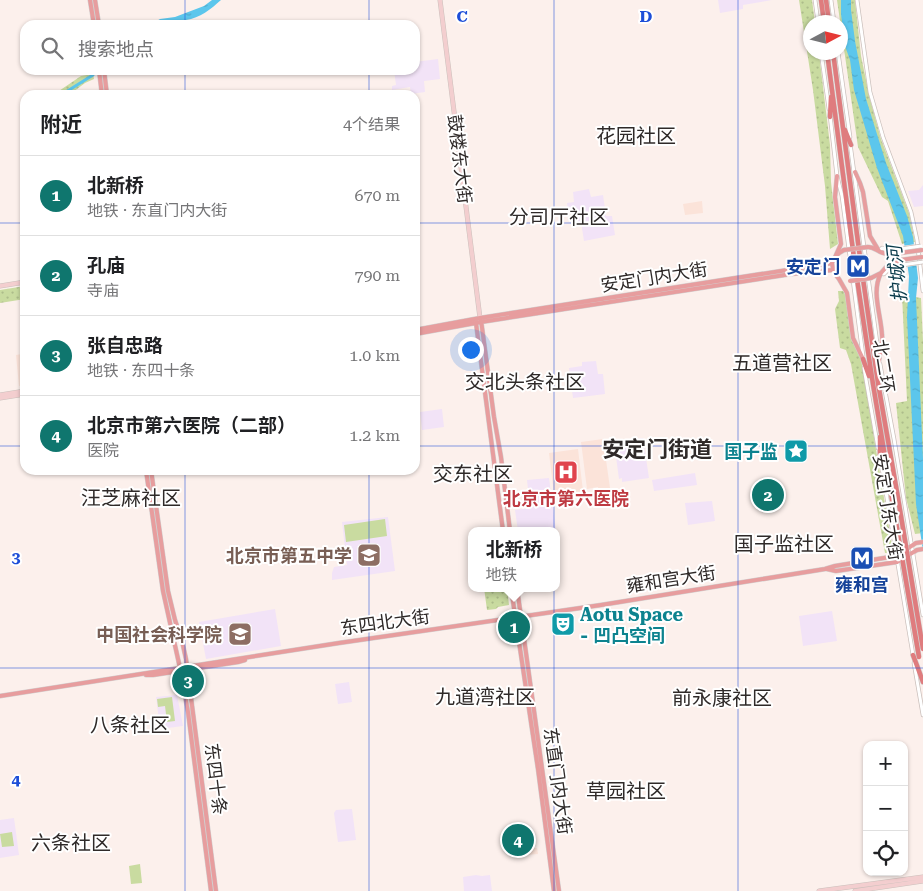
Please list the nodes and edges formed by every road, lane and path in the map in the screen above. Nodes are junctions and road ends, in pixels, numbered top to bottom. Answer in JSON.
{"nodes":[{"id":1,"x":90,"y":0,"type":"edge"},
{"id":2,"x":95,"y":0,"type":"edge"},
{"id":3,"x":440,"y":0,"type":"edge"},
{"id":4,"x":815,"y":0,"type":"edge"},
{"id":5,"x":821,"y":0,"type":"edge"},
{"id":6,"x":826,"y":0,"type":"edge"},
{"id":7,"x":831,"y":0,"type":"edge"},
{"id":8,"x":857,"y":0,"type":"edge"},
{"id":9,"x":817,"y":15,"type":"edge"},
{"id":10,"x":823,"y":15,"type":"edge"},
{"id":11,"x":828,"y":15,"type":"edge"},
{"id":12,"x":833,"y":15,"type":"edge"},
{"id":13,"x":93,"y":20,"type":"edge"},
{"id":14,"x":98,"y":20,"type":"edge"},
{"id":15,"x":823,"y":60,"type":"edge"},
{"id":16,"x":829,"y":60,"type":"edge"},
{"id":17,"x":834,"y":60,"type":"edge"},
{"id":18,"x":839,"y":60,"type":"edge"},
{"id":19,"x":100,"y":75,"type":"edge"},
{"id":20,"x":105,"y":75,"type":"edge"},
{"id":21,"x":832,"y":86,"type":"junction"},
{"id":22,"x":101,"y":90,"type":"edge"},
{"id":23,"x":106,"y":90,"type":"edge"},
{"id":24,"x":830,"y":117,"type":"junction"},
{"id":25,"x":842,"y":122,"type":"junction"},
{"id":26,"x":851,"y":145,"type":"junction"},
{"id":27,"x":855,"y":172,"type":"junction"},
{"id":28,"x":837,"y":176,"type":"junction"},
{"id":29,"x":922,"y":248,"type":"edge"},
{"id":30,"x":880,"y":249,"type":"junction"},
{"id":31,"x":836,"y":257,"type":"junction"},
{"id":32,"x":923,"y":257,"type":"edge"},
{"id":33,"x":923,"y":262,"type":"edge"},
{"id":34,"x":832,"y":263,"type":"junction"},
{"id":35,"x":902,"y":263,"type":"junction"},
{"id":36,"x":833,"y":270,"type":"junction"},
{"id":37,"x":882,"y":273,"type":"junction"},
{"id":38,"x":840,"y":279,"type":"junction"},
{"id":39,"x":20,"y":283,"type":"edge"},
{"id":40,"x":0,"y":286,"type":"edge"},
{"id":41,"x":923,"y":291,"type":"edge"},
{"id":42,"x":481,"y":320,"type":"junction"},
{"id":43,"x":476,"y":323,"type":"junction"},
{"id":44,"x":420,"y":331,"type":"edge"},
{"id":45,"x":420,"y":331,"type":"edge"},
{"id":46,"x":879,"y":358,"type":"junction"},
{"id":47,"x":863,"y":359,"type":"junction"},
{"id":48,"x":875,"y":383,"type":"junction"},
{"id":49,"x":20,"y":393,"type":"edge"},
{"id":50,"x":0,"y":396,"type":"edge"},
{"id":51,"x":880,"y":424,"type":"junction"},
{"id":52,"x":880,"y":456,"type":"junction"},
{"id":53,"x":147,"y":475,"type":"edge"},
{"id":54,"x":152,"y":475,"type":"edge"},
{"id":55,"x":904,"y":503,"type":"junction"},
{"id":56,"x":887,"y":506,"type":"junction"},
{"id":57,"x":502,"y":527,"type":"edge"},
{"id":58,"x":510,"y":527,"type":"edge"},
{"id":59,"x":923,"y":542,"type":"edge"},
{"id":60,"x":912,"y":546,"type":"junction"},
{"id":61,"x":921,"y":550,"type":"edge"},
{"id":62,"x":913,"y":553,"type":"junction"},
{"id":63,"x":896,"y":556,"type":"junction"},
{"id":64,"x":897,"y":562,"type":"junction"},
{"id":65,"x":824,"y":569,"type":"junction"},
{"id":66,"x":512,"y":592,"type":"edge"},
{"id":67,"x":518,"y":592,"type":"edge"},
{"id":68,"x":923,"y":615,"type":"edge"},
{"id":69,"x":516,"y":616,"type":"junction"},
{"id":70,"x":521,"y":616,"type":"junction"},
{"id":71,"x":923,"y":634,"type":"edge"},
{"id":72,"x":910,"y":636,"type":"junction"},
{"id":73,"x":923,"y":649,"type":"edge"},
{"id":74,"x":913,"y":655,"type":"junction"},
{"id":75,"x":188,"y":668,"type":"junction"},
{"id":76,"x":181,"y":669,"type":"junction"},
{"id":77,"x":923,"y":683,"type":"edge"},
{"id":78,"x":0,"y":696,"type":"edge"},
{"id":79,"x":923,"y":715,"type":"edge"},
{"id":80,"x":923,"y":877,"type":"edge"},
{"id":81,"x":923,"y":881,"type":"edge"},
{"id":82,"x":211,"y":891,"type":"edge"},
{"id":83,"x":216,"y":891,"type":"edge"},
{"id":84,"x":554,"y":891,"type":"edge"},
{"id":85,"x":559,"y":891,"type":"edge"},
{"id":86,"x":819,"y":891,"type":"edge"},
{"id":87,"x":855,"y":891,"type":"edge"}],
"edges":[{"from":1,"to":13,"type":"main road"},
{"from":2,"to":14,"type":"main road"},
{"from":3,"to":42,"type":"main road","name":"鼓楼东大街"},
{"from":4,"to":9,"type":"street"},
{"from":5,"to":10,"type":"highway"},
{"from":6,"to":11,"type":"highway"},
{"from":7,"to":12,"type":"street"},
{"from":8,"to":41,"type":"street"},
{"from":15,"to":24,"type":"street","name":"安定门东大街"},
{"from":16,"to":21,"type":"highway","name":"北二环"},
{"from":17,"to":25,"type":"highway","name":"北二环"},
{"from":18,"to":26,"type":"street","name":"安定门东大街"},
{"from":19,"to":22,"type":"main road"},
{"from":20,"to":23,"type":"main road"},
{"from":21,"to":24,"type":"highway"},
{"from":21,"to":48,"type":"highway","name":"北二环"},
{"from":24,"to":28,"type":"street","name":"安定门东大街"},
{"from":25,"to":26,"type":"highway"},
{"from":25,"to":48,"type":"highway","name":"北二环"},
{"from":26,"to":27,"type":"street","name":"安定门东大街"},
{"from":27,"to":30,"type":"main road"},
{"from":27,"to":46,"type":"street","name":"安定门东大街"},
{"from":28,"to":31,"type":"main road"},
{"from":28,"to":47,"type":"street","name":"安定门东大街"},
{"from":29,"to":30,"type":"main road","bridge":true},
{"from":30,"to":31,"type":"main road","bridge":true},
{"from":31,"to":34,"type":"main road"},
{"from":32,"to":35,"type":"main road","bridge":true},
{"from":33,"to":35,"type":"street","bridge":true},
{"from":34,"to":36,"type":"main road"},
{"from":34,"to":42,"type":"main road","name":"安定门内大街"},
{"from":35,"to":37,"type":"main road"},
{"from":36,"to":38,"type":"main road"},
{"from":36,"to":42,"type":"main road","name":"安定门内大街"},
{"from":37,"to":38,"type":"main road","bridge":true},
{"from":37,"to":46,"type":"main road"},
{"from":38,"to":47,"type":"main road"},
{"from":39,"to":40,"type":"main road"},
{"from":42,"to":43,"type":"main road"},
{"from":42,"to":44,"type":"main road"},
{"from":42,"to":58,"type":"main road"},
{"from":43,"to":45,"type":"main road"},
{"from":43,"to":57,"type":"main road"},
{"from":46,"to":48,"type":"highway"},
{"from":46,"to":55,"type":"street","name":"安定门东大街"},
{"from":47,"to":48,"type":"highway"},
{"from":47,"to":52,"type":"street","name":"安定门东大街"},
{"from":48,"to":51,"type":"highway","name":"北二环"},
{"from":48,"to":73,"type":"highway","name":"北二环","bridge":true},
{"from":49,"to":50,"type":"main road"},
{"from":51,"to":52,"type":"highway"},
{"from":51,"to":77,"type":"highway","name":"北二环","bridge":true},
{"from":52,"to":56,"type":"street","name":"安定门东大街"},
{"from":53,"to":76,"type":"main road","name":"东四十条"},
{"from":54,"to":75,"type":"main road","name":"东四十条"},
{"from":55,"to":56,"type":"street"},
{"from":55,"to":60,"type":"street","name":"安定门东大街"},
{"from":56,"to":63,"type":"street","name":"安定门东大街"},
{"from":59,"to":60,"type":"main road"},
{"from":60,"to":62,"type":"street","name":"安定门东大街"},
{"from":60,"to":63,"type":"main road"},
{"from":61,"to":62,"type":"main road"},
{"from":62,"to":64,"type":"main road"},
{"from":62,"to":68,"type":"street","name":"安定门东大街"},
{"from":63,"to":64,"type":"street","name":"安定门东大街"},
{"from":63,"to":65,"type":"main road","name":"雍和宫大街"},
{"from":64,"to":65,"type":"main road","name":"雍和宫大街"},
{"from":64,"to":72,"type":"street","name":"安定门东大街"},
{"from":65,"to":70,"type":"main road","name":"雍和宫大街"},
{"from":66,"to":69,"type":"main road","name":"东直门内大街"},
{"from":67,"to":70,"type":"main road","name":"东直门内大街"},
{"from":69,"to":70,"type":"main road","name":"雍和宫大街"},
{"from":69,"to":75,"type":"main road","name":"东四北大街"},
{"from":69,"to":84,"type":"main road","name":"东直门内大街"},
{"from":70,"to":85,"type":"main road","name":"东直门内大街"},
{"from":71,"to":72,"type":"street"},
{"from":72,"to":74,"type":"street","name":"安定门东大街"},
{"from":74,"to":77,"type":"highway"},
{"from":74,"to":79,"type":"street","name":"安定门东大街"},
{"from":75,"to":76,"type":"main road","name":"东四北大街"},
{"from":75,"to":83,"type":"main road","name":"东四十条"},
{"from":76,"to":78,"type":"main road","name":"东四北大街"},
{"from":76,"to":82,"type":"main road","name":"东四十条"},
{"from":80,"to":86,"type":"main road"},
{"from":81,"to":87,"type":"main road"}]}
